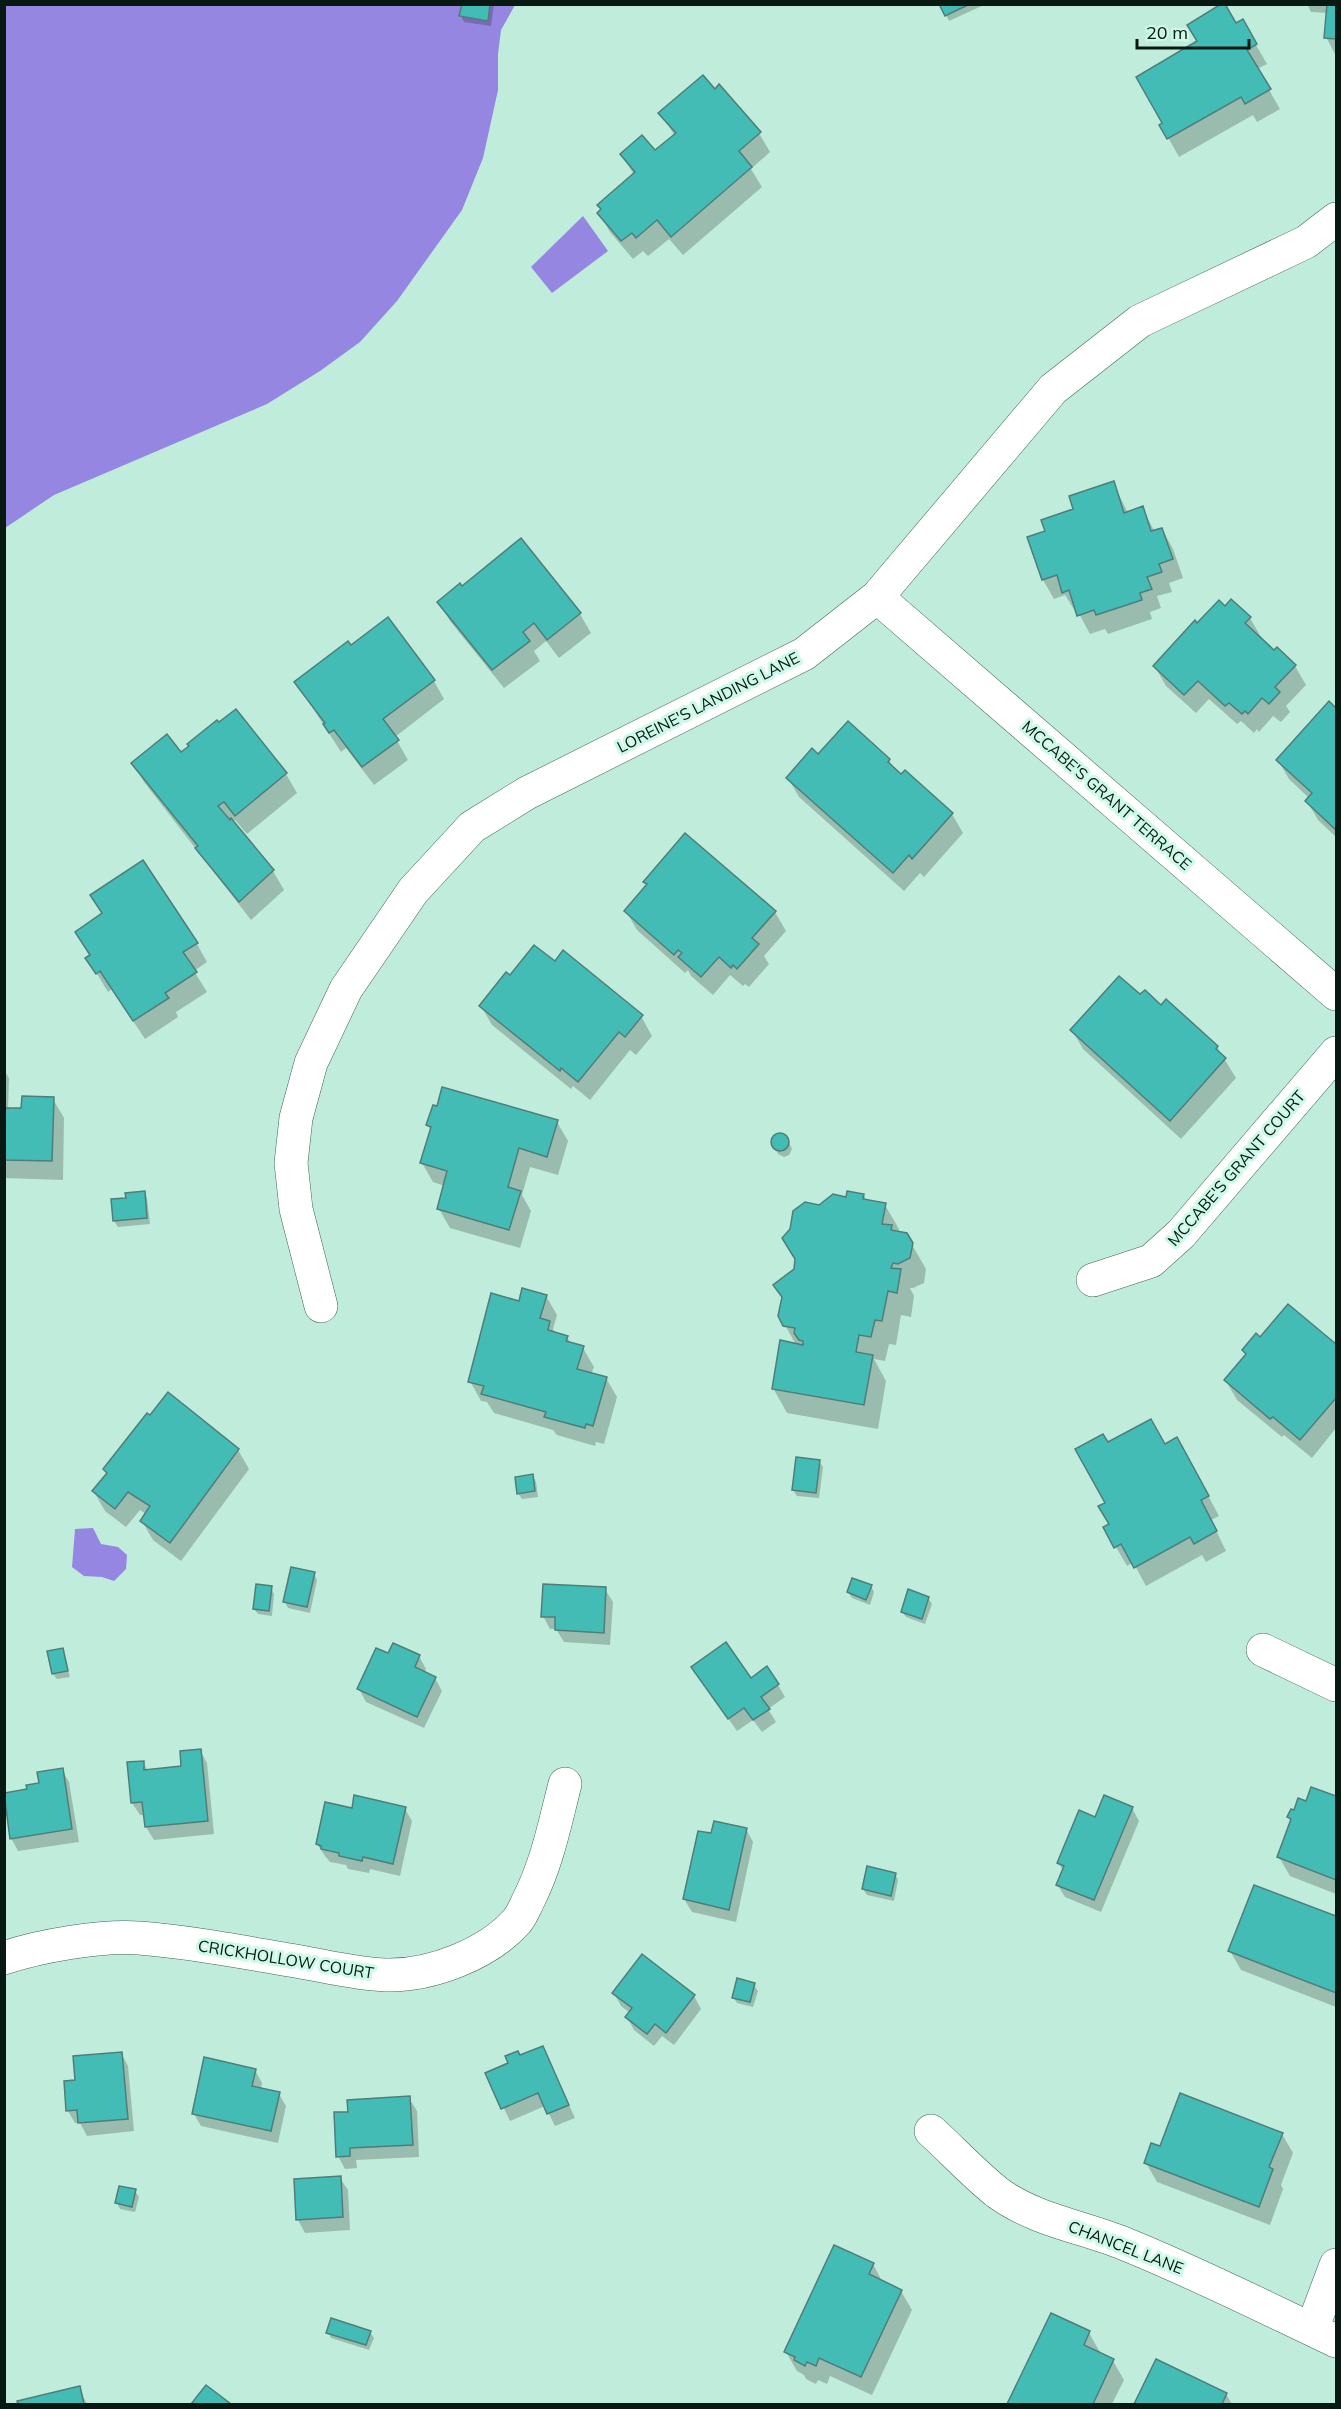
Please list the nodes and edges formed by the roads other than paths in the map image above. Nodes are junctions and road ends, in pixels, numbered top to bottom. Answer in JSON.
{"nodes":[{"id":1,"x":1336,"y":219,"type":"edge"},
{"id":2,"x":877,"y":597,"type":"junction"},
{"id":3,"x":1336,"y":994,"type":"edge"},
{"id":4,"x":1336,"y":1053,"type":"edge"},
{"id":5,"x":1093,"y":1280,"type":"dead end"},
{"id":6,"x":321,"y":1306,"type":"dead end"},
{"id":7,"x":1263,"y":1650,"type":"dead end"},
{"id":8,"x":1336,"y":1685,"type":"edge"},
{"id":9,"x":565,"y":1784,"type":"dead end"},
{"id":10,"x":4,"y":1958,"type":"edge"},
{"id":11,"x":930,"y":2131,"type":"dead end"},
{"id":12,"x":1336,"y":2265,"type":"edge"},
{"id":13,"x":1324,"y":2335,"type":"edge"}],
"edges":[{"from":1,"to":2,"type":"street","name":"LOREINE'S LANDING LANE"},
{"from":2,"to":3,"type":"street","name":"MCCABE'S GRANT TERRACE"},
{"from":2,"to":6,"type":"street","name":"LOREINE'S LANDING LANE"},
{"from":4,"to":5,"type":"street","name":"MCCABE'S GRANT COURT"},
{"from":7,"to":8,"type":"street"},
{"from":9,"to":10,"type":"street","name":"CRICKHOLLOW COURT"},
{"from":11,"to":13,"type":"street","name":"CHANCEL LANE"},
{"from":12,"to":13,"type":"street"}]}
